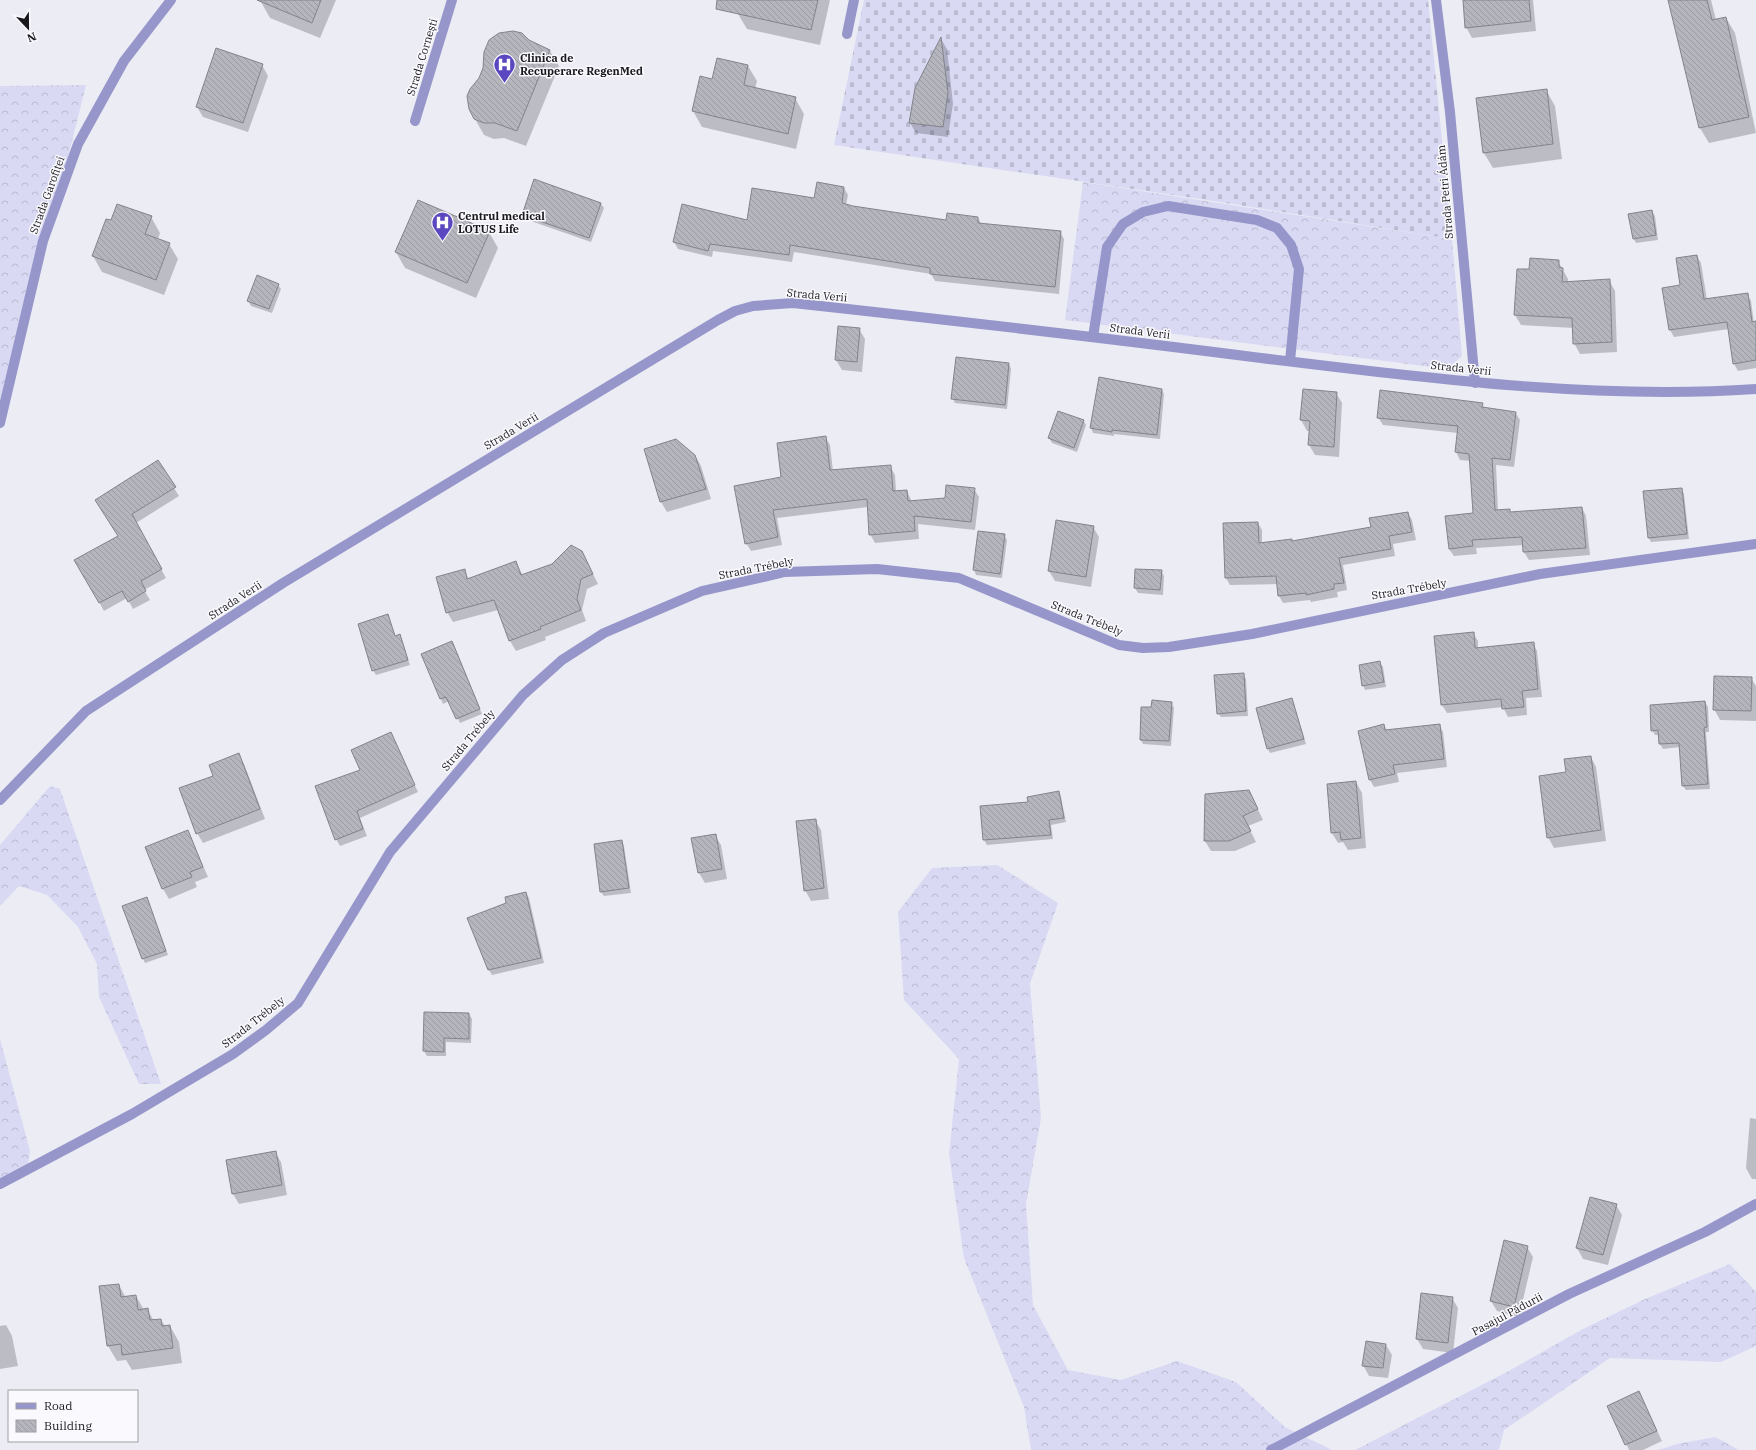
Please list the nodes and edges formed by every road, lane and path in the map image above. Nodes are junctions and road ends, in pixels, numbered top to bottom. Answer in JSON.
{"nodes":[{"id":1,"x":171,"y":0,"type":"edge"},
{"id":2,"x":452,"y":0,"type":"edge"},
{"id":3,"x":854,"y":0,"type":"edge"},
{"id":4,"x":1436,"y":0,"type":"edge"},
{"id":5,"x":847,"y":34,"type":"dead end"},
{"id":6,"x":415,"y":121,"type":"dead end"},
{"id":7,"x":1093,"y":337,"type":"junction"},
{"id":8,"x":1290,"y":361,"type":"junction"},
{"id":9,"x":1475,"y":383,"type":"junction"},
{"id":10,"x":1756,"y":389,"type":"edge"},
{"id":11,"x":0,"y":423,"type":"edge"},
{"id":12,"x":1756,"y":544,"type":"edge"},
{"id":13,"x":0,"y":800,"type":"edge"},
{"id":14,"x":0,"y":1184,"type":"edge"},
{"id":15,"x":1756,"y":1204,"type":"edge"},
{"id":16,"x":1271,"y":1450,"type":"edge"}],
"edges":[{"from":1,"to":11,"type":"street","name":"Strada Garofiței"},
{"from":2,"to":6,"type":"street","name":"Strada Cornești"},
{"from":3,"to":5,"type":"street"},
{"from":4,"to":9,"type":"street","name":"Strada Petri Ádám"},
{"from":7,"to":8,"type":"street","name":"Strada Verii"},
{"from":7,"to":8,"type":"street"},
{"from":7,"to":13,"type":"street","name":"Strada Verii"},
{"from":8,"to":9,"type":"street","name":"Strada Verii"},
{"from":9,"to":10,"type":"street","name":"Strada Verii"},
{"from":12,"to":14,"type":"street","name":"Strada Trébely"},
{"from":15,"to":16,"type":"street","name":"Pasajul Pădurii"}]}
